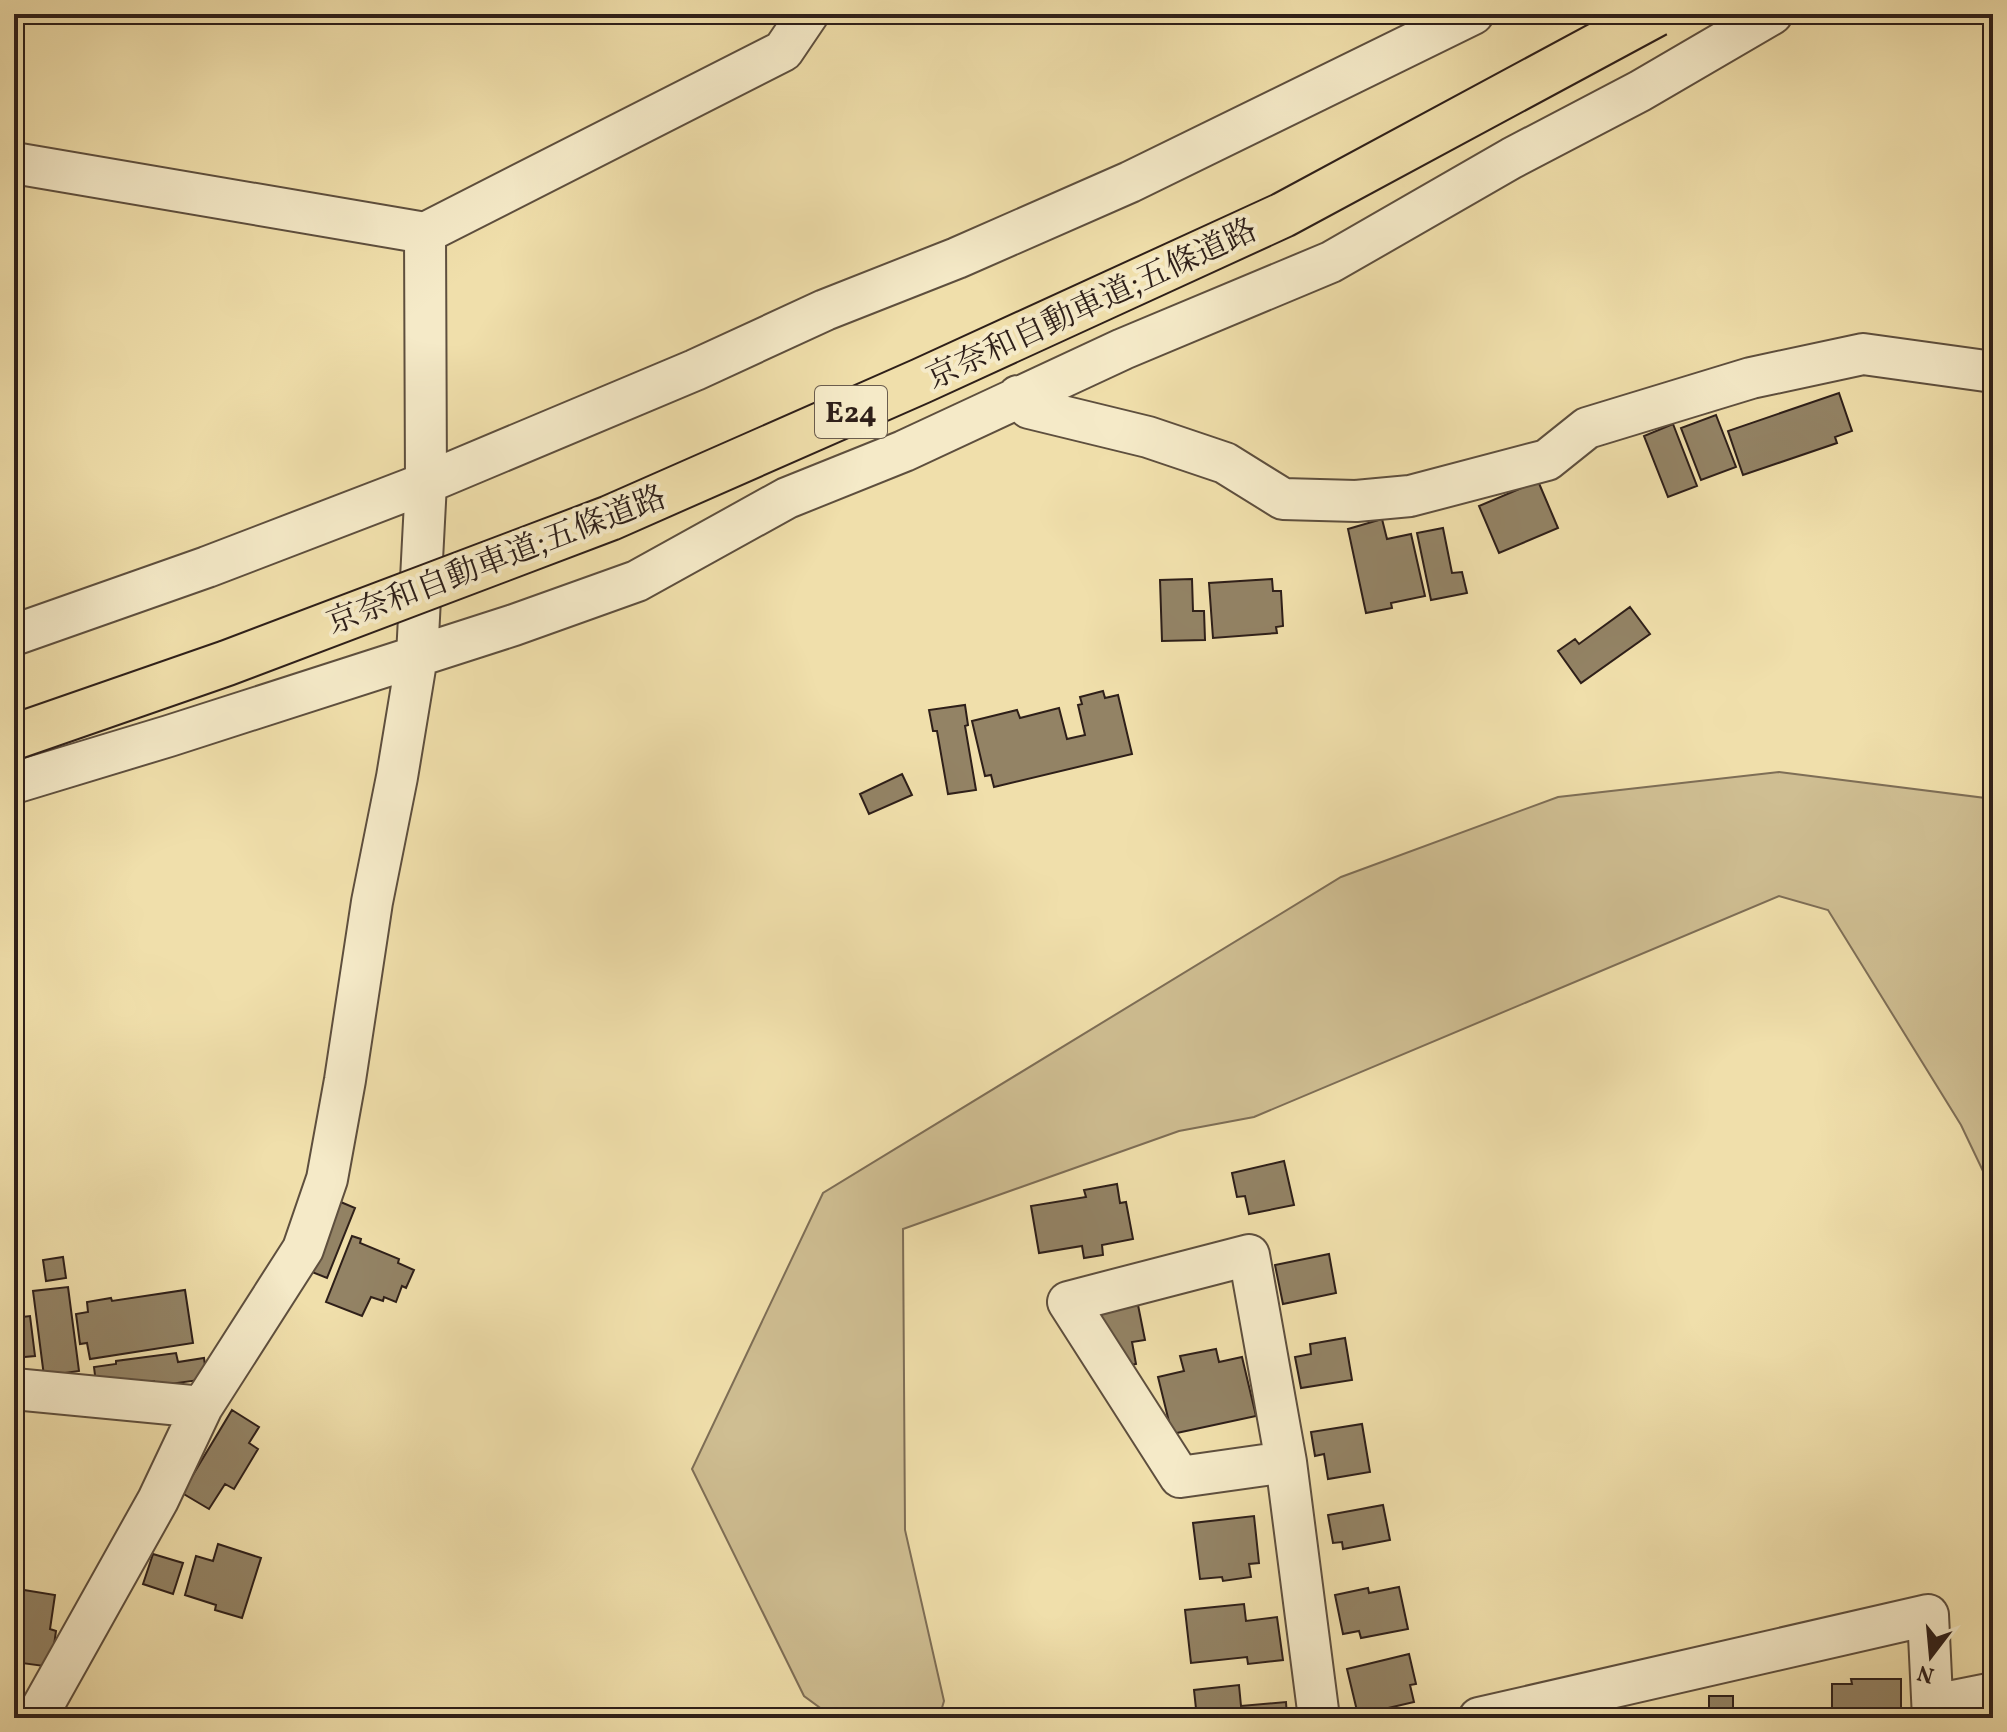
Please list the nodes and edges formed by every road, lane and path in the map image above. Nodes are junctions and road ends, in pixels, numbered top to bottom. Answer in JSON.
{"nodes":[{"id":1,"x":808,"y":14,"type":"edge"},
{"id":2,"x":1473,"y":14,"type":"edge"},
{"id":3,"x":1656,"y":14,"type":"edge"},
{"id":4,"x":1772,"y":14,"type":"edge"},
{"id":5,"x":14,"y":163,"type":"edge"},
{"id":6,"x":425,"y":233,"type":"junction"},
{"id":7,"x":1993,"y":372,"type":"edge"},
{"id":8,"x":1018,"y":396,"type":"junction"},
{"id":9,"x":426,"y":483,"type":"junction"},
{"id":10,"x":14,"y":635,"type":"edge"},
{"id":11,"x":417,"y":656,"type":"junction"},
{"id":12,"x":14,"y":737,"type":"edge"},
{"id":13,"x":14,"y":783,"type":"edge"},
{"id":14,"x":14,"y":1389,"type":"edge"},
{"id":15,"x":202,"y":1407,"type":"junction"},
{"id":16,"x":1286,"y":1462,"type":"junction"},
{"id":17,"x":1993,"y":1693,"type":"edge"},
{"id":18,"x":1933,"y":1712,"type":"edge"},
{"id":19,"x":36,"y":1718,"type":"edge"},
{"id":20,"x":1319,"y":1718,"type":"edge"},
{"id":21,"x":1479,"y":1718,"type":"edge"}],
"edges":[{"from":1,"to":6,"type":"street"},
{"from":2,"to":9,"type":"street"},
{"from":3,"to":12,"type":"highway","name":"京奈和自動車道;五條道路","number":"E24","bridge":true},
{"from":4,"to":8,"type":"street"},
{"from":5,"to":6,"type":"street"},
{"from":6,"to":9,"type":"street"},
{"from":7,"to":8,"type":"street"},
{"from":8,"to":11,"type":"street"},
{"from":9,"to":10,"type":"street"},
{"from":9,"to":11,"type":"street"},
{"from":11,"to":13,"type":"street"},
{"from":11,"to":15,"type":"street"},
{"from":14,"to":15,"type":"street"},
{"from":15,"to":19,"type":"street"},
{"from":16,"to":16,"type":"street"},
{"from":16,"to":20,"type":"street"},
{"from":17,"to":18,"type":"street"},
{"from":18,"to":21,"type":"street"}]}
